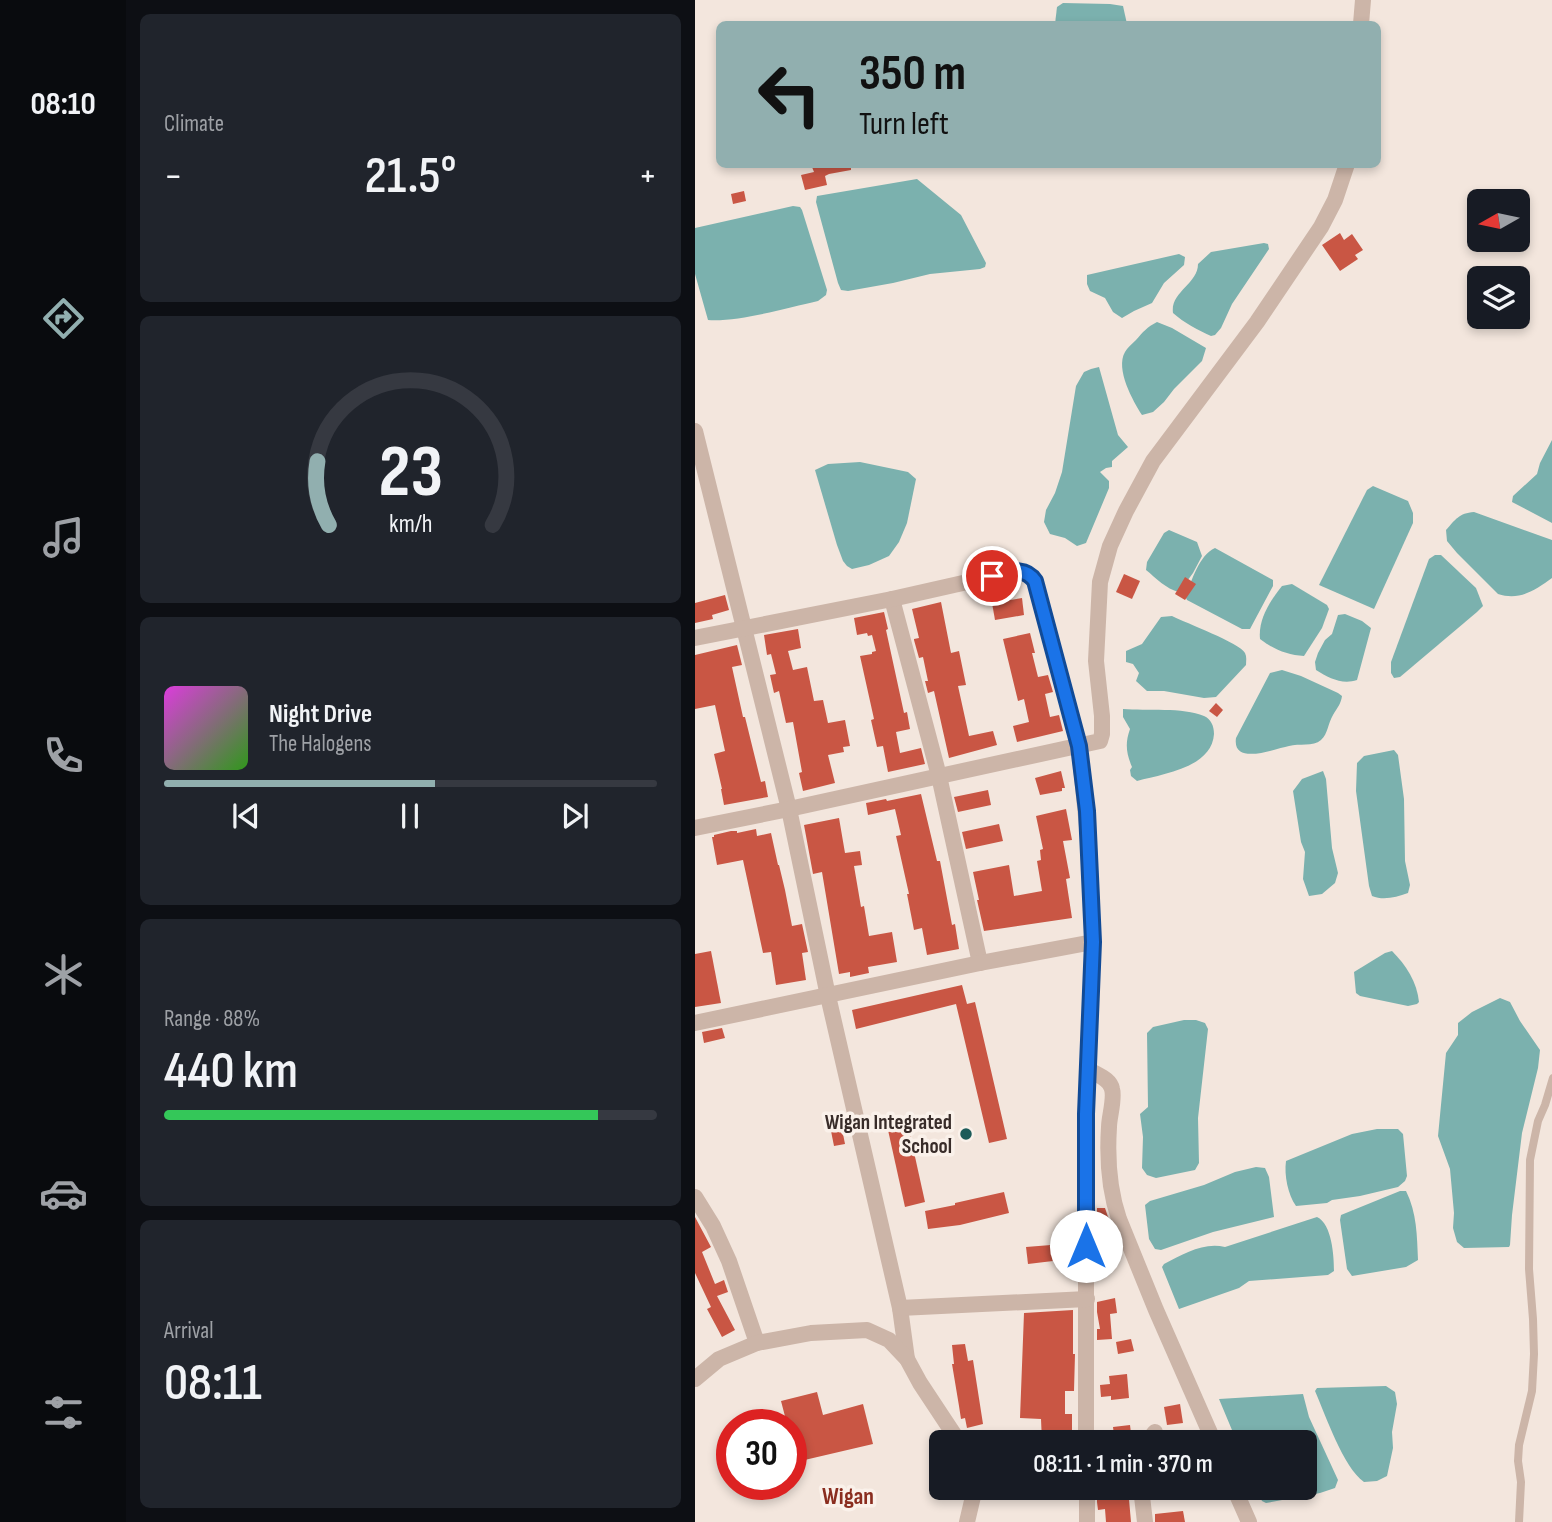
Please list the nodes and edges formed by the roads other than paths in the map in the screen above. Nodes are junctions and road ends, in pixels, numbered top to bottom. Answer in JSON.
{"nodes":[{"id":1,"x":1363,"y":0,"type":"edge"},
{"id":2,"x":1361,"y":21,"type":"edge"},
{"id":3,"x":1346,"y":168,"type":"edge"},
{"id":4,"x":695,"y":431,"type":"edge"},
{"id":5,"x":892,"y":599,"type":"junction"},
{"id":6,"x":743,"y":627,"type":"junction"},
{"id":7,"x":695,"y":638,"type":"edge"},
{"id":8,"x":1079,"y":746,"type":"junction"},
{"id":9,"x":939,"y":776,"type":"junction"},
{"id":10,"x":789,"y":809,"type":"junction"},
{"id":11,"x":695,"y":828,"type":"edge"},
{"id":12,"x":1093,"y":942,"type":"junction"},
{"id":13,"x":980,"y":963,"type":"junction"},
{"id":14,"x":828,"y":996,"type":"junction"},
{"id":15,"x":695,"y":1023,"type":"edge"},
{"id":16,"x":1088,"y":1069,"type":"junction"},
{"id":17,"x":1552,"y":1078,"type":"edge"},
{"id":18,"x":695,"y":1197,"type":"edge"},
{"id":19,"x":1086,"y":1299,"type":"junction"},
{"id":20,"x":900,"y":1308,"type":"junction"},
{"id":21,"x":757,"y":1343,"type":"junction"},
{"id":22,"x":907,"y":1359,"type":"junction"},
{"id":23,"x":695,"y":1379,"type":"edge"},
{"id":24,"x":951,"y":1430,"type":"edge"},
{"id":25,"x":1086,"y":1430,"type":"edge"},
{"id":26,"x":1209,"y":1430,"type":"edge"},
{"id":27,"x":972,"y":1500,"type":"edge"},
{"id":28,"x":1087,"y":1500,"type":"edge"},
{"id":29,"x":1142,"y":1500,"type":"edge"},
{"id":30,"x":1239,"y":1500,"type":"edge"},
{"id":31,"x":967,"y":1522,"type":"edge"},
{"id":32,"x":1087,"y":1522,"type":"edge"},
{"id":33,"x":1145,"y":1522,"type":"edge"},
{"id":34,"x":1249,"y":1522,"type":"edge"},
{"id":35,"x":1519,"y":1522,"type":"edge"}],
"edges":[{"from":1,"to":2,"type":"street"},
{"from":3,"to":8,"type":"street"},
{"from":4,"to":6,"type":"street"},
{"from":5,"to":6,"type":"street"},
{"from":5,"to":8,"type":"street"},
{"from":5,"to":9,"type":"street"},
{"from":6,"to":7,"type":"street"},
{"from":6,"to":10,"type":"street"},
{"from":8,"to":9,"type":"street"},
{"from":8,"to":12,"type":"street"},
{"from":9,"to":10,"type":"street"},
{"from":9,"to":13,"type":"street"},
{"from":10,"to":11,"type":"street"},
{"from":10,"to":14,"type":"street"},
{"from":12,"to":13,"type":"street"},
{"from":12,"to":16,"type":"street"},
{"from":13,"to":14,"type":"street"},
{"from":14,"to":15,"type":"street"},
{"from":14,"to":20,"type":"street"},
{"from":16,"to":19,"type":"street"},
{"from":16,"to":26,"type":"street"},
{"from":17,"to":35,"type":"lane"},
{"from":18,"to":21,"type":"street"},
{"from":19,"to":20,"type":"street"},
{"from":19,"to":25,"type":"street"},
{"from":20,"to":22,"type":"street"},
{"from":21,"to":22,"type":"street"},
{"from":21,"to":23,"type":"street"},
{"from":22,"to":24,"type":"street"},
{"from":27,"to":31,"type":"street"},
{"from":28,"to":32,"type":"street"},
{"from":29,"to":33,"type":"street"},
{"from":30,"to":34,"type":"street"}]}
